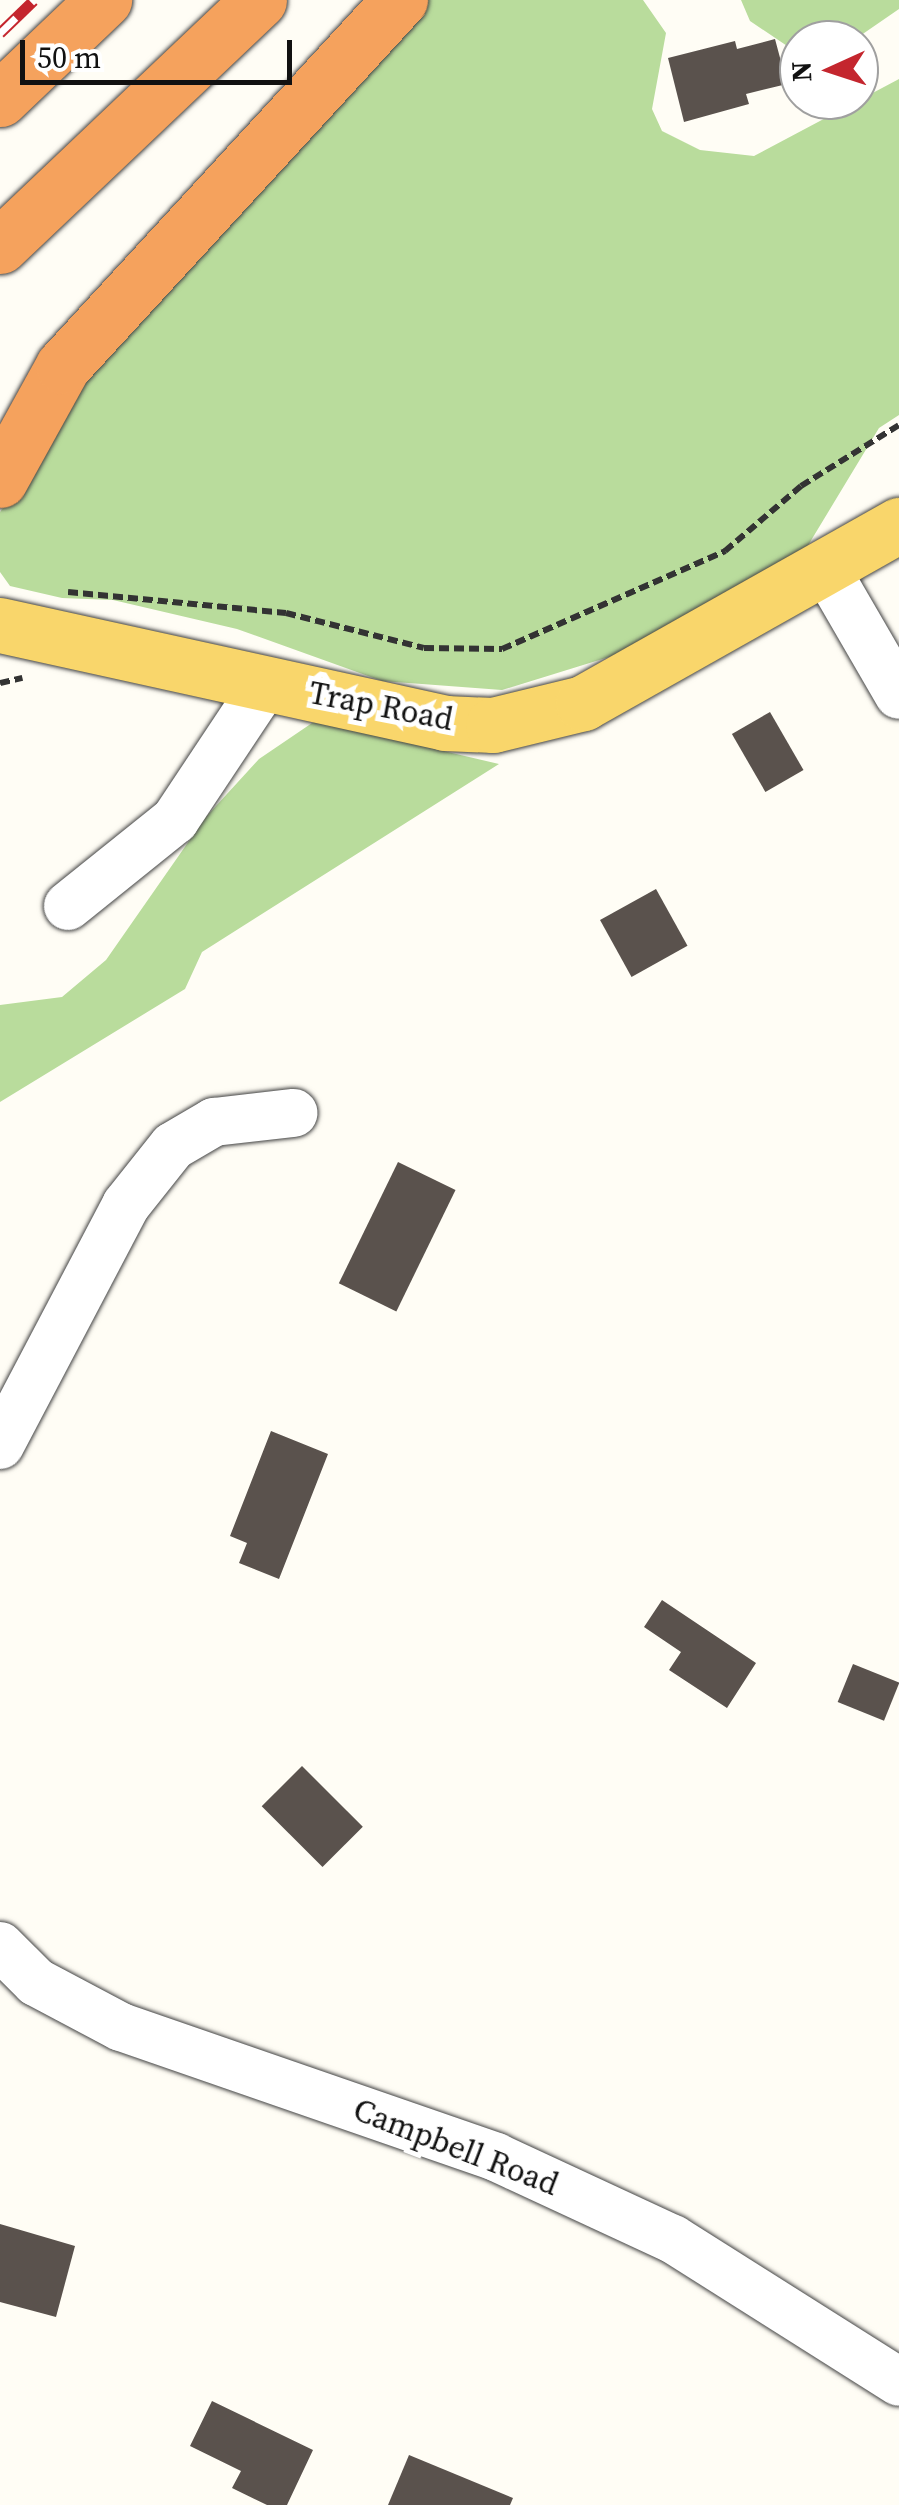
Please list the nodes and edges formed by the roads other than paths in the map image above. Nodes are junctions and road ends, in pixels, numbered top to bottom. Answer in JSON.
{"nodes":[{"id":1,"x":104,"y":0,"type":"edge"},
{"id":2,"x":259,"y":0,"type":"edge"},
{"id":3,"x":400,"y":0,"type":"edge"},
{"id":4,"x":0,"y":100,"type":"edge"},
{"id":5,"x":0,"y":246,"type":"edge"},
{"id":6,"x":0,"y":480,"type":"edge"},
{"id":7,"x":899,"y":525,"type":"edge"},
{"id":8,"x":827,"y":571,"type":"junction"},
{"id":9,"x":20,"y":629,"type":"edge"},
{"id":10,"x":266,"y":683,"type":"junction"},
{"id":11,"x":899,"y":695,"type":"edge"},
{"id":12,"x":68,"y":906,"type":"dead end"},
{"id":13,"x":293,"y":1113,"type":"dead end"},
{"id":14,"x":0,"y":1445,"type":"edge"},
{"id":15,"x":0,"y":1946,"type":"edge"},
{"id":16,"x":899,"y":2382,"type":"edge"}],
"edges":[{"from":1,"to":4,"type":"highway"},
{"from":2,"to":5,"type":"highway"},
{"from":3,"to":6,"type":"highway"},
{"from":7,"to":8,"type":"main road","name":"Trap Road"},
{"from":8,"to":10,"type":"main road","name":"Trap Road"},
{"from":8,"to":11,"type":"street"},
{"from":9,"to":10,"type":"main road","name":"Trap Road"},
{"from":10,"to":12,"type":"street"},
{"from":13,"to":14,"type":"street"},
{"from":15,"to":16,"type":"street","name":"Campbell Road"}]}
